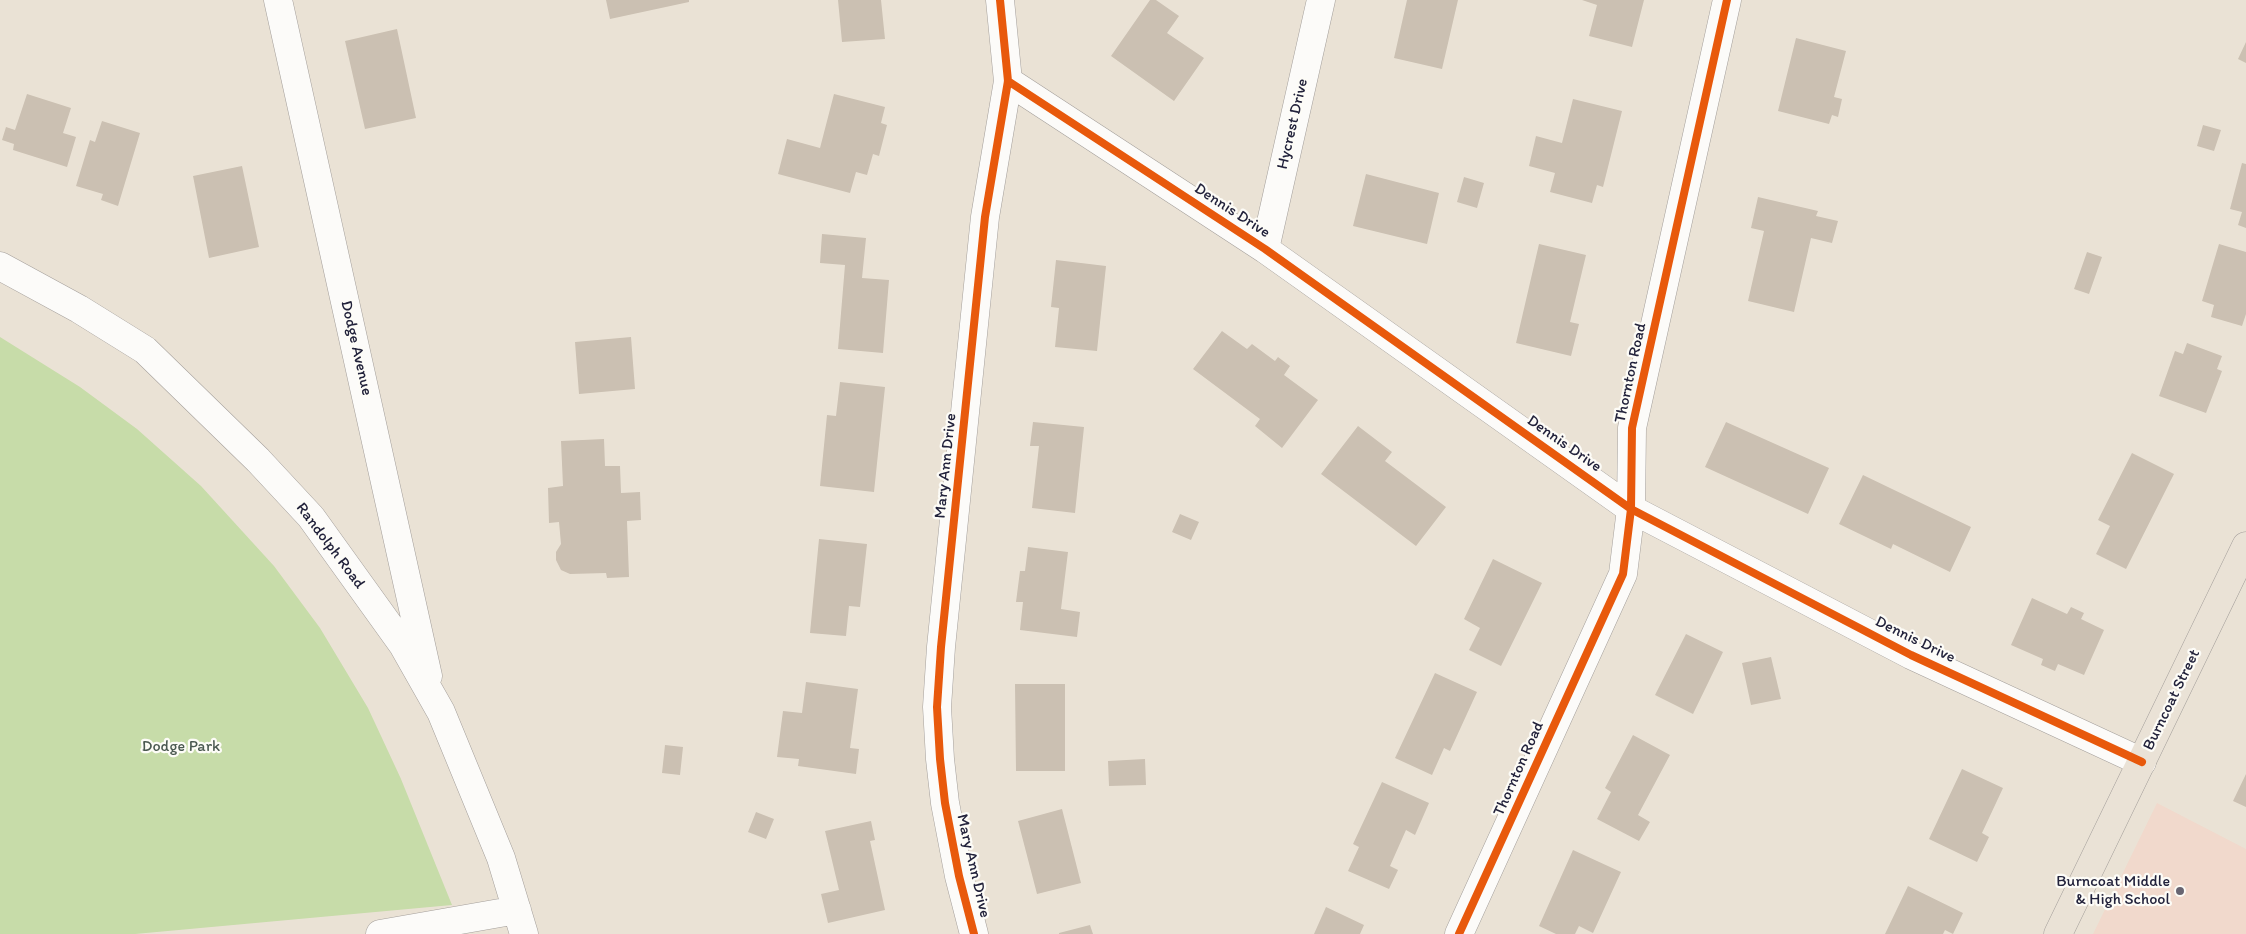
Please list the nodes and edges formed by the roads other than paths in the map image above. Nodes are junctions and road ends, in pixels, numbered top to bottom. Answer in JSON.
{"nodes":[{"id":1,"x":278,"y":0,"type":"edge"},
{"id":2,"x":1000,"y":0,"type":"edge"},
{"id":3,"x":1321,"y":0,"type":"edge"},
{"id":4,"x":1727,"y":0,"type":"edge"},
{"id":5,"x":1008,"y":81,"type":"junction"},
{"id":6,"x":1265,"y":249,"type":"junction"},
{"id":7,"x":0,"y":266,"type":"edge"},
{"id":8,"x":1631,"y":509,"type":"junction"},
{"id":9,"x":2246,"y":546,"type":"edge"},
{"id":10,"x":433,"y":697,"type":"junction"},
{"id":11,"x":2142,"y":762,"type":"junction"},
{"id":12,"x":521,"y":922,"type":"edge"},
{"id":13,"x":2064,"y":932,"type":"edge"},
{"id":14,"x":380,"y":934,"type":"edge"},
{"id":15,"x":974,"y":934,"type":"edge"},
{"id":16,"x":1459,"y":934,"type":"edge"}],
"edges":[{"from":1,"to":10,"type":"street","name":"Dodge Avenue"},
{"from":2,"to":5,"type":"street","name":"Mary Ann Drive"},
{"from":3,"to":6,"type":"street","name":"Hycrest Drive"},
{"from":4,"to":8,"type":"street","name":"Thornton Road"},
{"from":5,"to":6,"type":"street","name":"Dennis Drive"},
{"from":5,"to":15,"type":"street","name":"Mary Ann Drive"},
{"from":6,"to":8,"type":"street","name":"Dennis Drive"},
{"from":7,"to":10,"type":"street","name":"Randolph Road"},
{"from":8,"to":11,"type":"street","name":"Dennis Drive"},
{"from":8,"to":16,"type":"street","name":"Thornton Road"},
{"from":9,"to":11,"type":"main road","name":"Burncoat Street"},
{"from":10,"to":12,"type":"street","name":"Randolph Road"},
{"from":11,"to":13,"type":"main road","name":"Burncoat Street"},
{"from":12,"to":14,"type":"street"}]}
